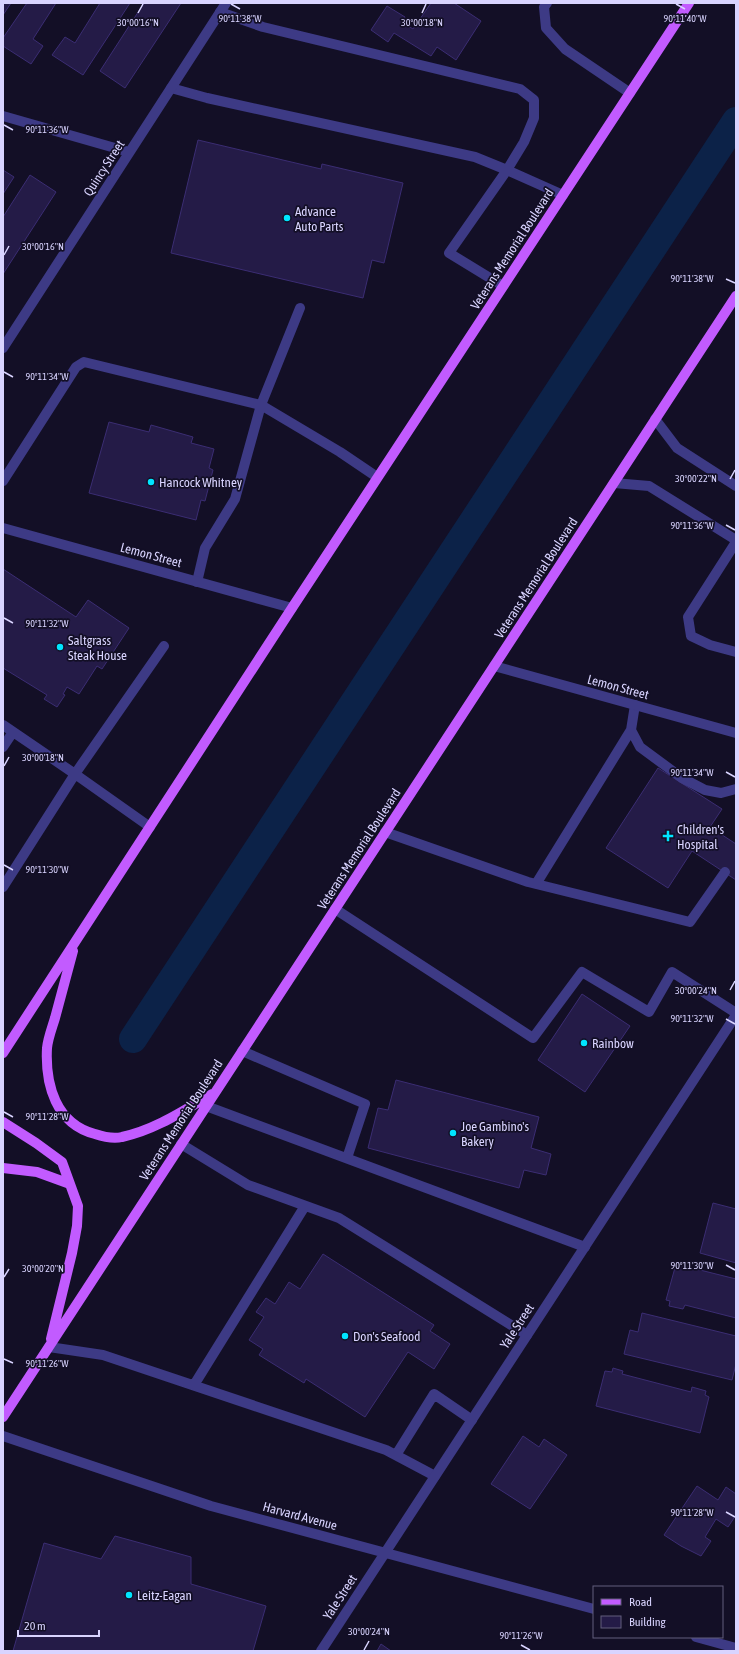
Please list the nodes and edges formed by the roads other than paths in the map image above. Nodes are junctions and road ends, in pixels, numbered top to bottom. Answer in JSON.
{"nodes":[{"id":1,"x":226,"y":3,"type":"edge"},
{"id":2,"x":547,"y":3,"type":"edge"},
{"id":3,"x":689,"y":3,"type":"edge"},
{"id":4,"x":220,"y":12,"type":"junction"},
{"id":5,"x":171,"y":88,"type":"junction"},
{"id":6,"x":630,"y":93,"type":"junction"},
{"id":7,"x":3,"y":116,"type":"edge"},
{"id":8,"x":129,"y":152,"type":"junction"},
{"id":9,"x":507,"y":170,"type":"junction"},
{"id":10,"x":563,"y":195,"type":"junction"},
{"id":11,"x":503,"y":286,"type":"junction"},
{"id":12,"x":736,"y":296,"type":"edge"},
{"id":13,"x":300,"y":308,"type":"dead end"},
{"id":14,"x":3,"y":348,"type":"edge"},
{"id":15,"x":261,"y":405,"type":"junction"},
{"id":16,"x":656,"y":419,"type":"junction"},
{"id":17,"x":377,"y":477,"type":"junction"},
{"id":18,"x":3,"y":481,"type":"edge"},
{"id":19,"x":614,"y":483,"type":"junction"},
{"id":20,"x":736,"y":486,"type":"edge"},
{"id":21,"x":3,"y":528,"type":"edge"},
{"id":22,"x":736,"y":541,"type":"edge"},
{"id":23,"x":197,"y":582,"type":"junction"},
{"id":24,"x":292,"y":608,"type":"junction"},
{"id":25,"x":164,"y":646,"type":"dead end"},
{"id":26,"x":736,"y":652,"type":"edge"},
{"id":27,"x":494,"y":666,"type":"junction"},
{"id":28,"x":635,"y":705,"type":"junction"},
{"id":29,"x":3,"y":725,"type":"edge"},
{"id":30,"x":631,"y":730,"type":"junction"},
{"id":31,"x":13,"y":732,"type":"junction"},
{"id":32,"x":736,"y":733,"type":"edge"},
{"id":33,"x":3,"y":747,"type":"edge"},
{"id":34,"x":75,"y":774,"type":"junction"},
{"id":35,"x":736,"y":789,"type":"edge"},
{"id":36,"x":150,"y":827,"type":"junction"},
{"id":37,"x":385,"y":832,"type":"junction"},
{"id":38,"x":725,"y":872,"type":"dead end"},
{"id":39,"x":536,"y":884,"type":"junction"},
{"id":40,"x":3,"y":887,"type":"edge"},
{"id":41,"x":335,"y":909,"type":"junction"},
{"id":42,"x":76,"y":942,"type":"junction"},
{"id":43,"x":736,"y":1014,"type":"edge"},
{"id":44,"x":242,"y":1051,"type":"junction"},
{"id":45,"x":3,"y":1053,"type":"edge"},
{"id":46,"x":215,"y":1092,"type":"junction"},
{"id":47,"x":206,"y":1106,"type":"junction"},
{"id":48,"x":3,"y":1122,"type":"edge"},
{"id":49,"x":181,"y":1144,"type":"junction"},
{"id":50,"x":347,"y":1158,"type":"junction"},
{"id":51,"x":3,"y":1168,"type":"edge"},
{"id":52,"x":70,"y":1184,"type":"junction"},
{"id":53,"x":305,"y":1206,"type":"junction"},
{"id":54,"x":585,"y":1247,"type":"junction"},
{"id":55,"x":527,"y":1335,"type":"junction"},
{"id":56,"x":49,"y":1347,"type":"junction"},
{"id":57,"x":194,"y":1385,"type":"junction"},
{"id":58,"x":3,"y":1417,"type":"edge"},
{"id":59,"x":472,"y":1420,"type":"junction"},
{"id":60,"x":3,"y":1436,"type":"edge"},
{"id":61,"x":396,"y":1455,"type":"junction"},
{"id":62,"x":435,"y":1476,"type":"junction"},
{"id":63,"x":386,"y":1552,"type":"junction"},
{"id":64,"x":593,"y":1609,"type":"edge"},
{"id":65,"x":700,"y":1638,"type":"edge"},
{"id":66,"x":736,"y":1648,"type":"edge"},
{"id":67,"x":321,"y":1651,"type":"edge"}],
"edges":[{"from":1,"to":4,"type":"street","name":"Quincy Street"},
{"from":2,"to":6,"type":"street"},
{"from":3,"to":6,"type":"main road","name":"Veterans Memorial Boulevard"},
{"from":4,"to":5,"type":"street","name":"Quincy Street"},
{"from":4,"to":9,"type":"street"},
{"from":5,"to":8,"type":"street","name":"Quincy Street"},
{"from":5,"to":9,"type":"street"},
{"from":6,"to":10,"type":"main road","name":"Veterans Memorial Boulevard"},
{"from":7,"to":8,"type":"street"},
{"from":8,"to":14,"type":"street","name":"Quincy Street"},
{"from":9,"to":10,"type":"street"},
{"from":9,"to":11,"type":"street"},
{"from":10,"to":11,"type":"main road","name":"Veterans Memorial Boulevard"},
{"from":11,"to":17,"type":"main road","name":"Veterans Memorial Boulevard"},
{"from":12,"to":16,"type":"main road","name":"Veterans Memorial Boulevard"},
{"from":13,"to":15,"type":"street"},
{"from":15,"to":17,"type":"street"},
{"from":15,"to":18,"type":"street"},
{"from":15,"to":23,"type":"street"},
{"from":16,"to":19,"type":"main road","name":"Veterans Memorial Boulevard"},
{"from":16,"to":20,"type":"street"},
{"from":17,"to":24,"type":"main road","name":"Veterans Memorial Boulevard"},
{"from":19,"to":22,"type":"street"},
{"from":19,"to":27,"type":"main road","name":"Veterans Memorial Boulevard"},
{"from":21,"to":23,"type":"street","name":"Lemon Street"},
{"from":22,"to":26,"type":"street"},
{"from":23,"to":24,"type":"street","name":"Lemon Street"},
{"from":24,"to":36,"type":"main road","name":"Veterans Memorial Boulevard"},
{"from":25,"to":34,"type":"street"},
{"from":27,"to":28,"type":"street","name":"Lemon Street"},
{"from":27,"to":37,"type":"main road","name":"Veterans Memorial Boulevard"},
{"from":28,"to":30,"type":"street"},
{"from":28,"to":32,"type":"street","name":"Lemon Street"},
{"from":29,"to":31,"type":"street"},
{"from":30,"to":35,"type":"street"},
{"from":30,"to":39,"type":"street"},
{"from":31,"to":33,"type":"street"},
{"from":31,"to":34,"type":"street"},
{"from":34,"to":36,"type":"street"},
{"from":34,"to":40,"type":"street"},
{"from":36,"to":42,"type":"main road","name":"Veterans Memorial Boulevard"},
{"from":37,"to":39,"type":"street"},
{"from":37,"to":41,"type":"main road","name":"Veterans Memorial Boulevard"},
{"from":38,"to":39,"type":"street"},
{"from":41,"to":43,"type":"street"},
{"from":41,"to":44,"type":"main road","name":"Veterans Memorial Boulevard"},
{"from":42,"to":45,"type":"main road","name":"Veterans Memorial Boulevard"},
{"from":42,"to":46,"type":"main road"},
{"from":43,"to":54,"type":"street","name":"Yale Street"},
{"from":44,"to":46,"type":"main road","name":"Veterans Memorial Boulevard"},
{"from":44,"to":50,"type":"street"},
{"from":46,"to":47,"type":"main road","name":"Veterans Memorial Boulevard"},
{"from":47,"to":49,"type":"main road","name":"Veterans Memorial Boulevard"},
{"from":47,"to":50,"type":"street"},
{"from":48,"to":52,"type":"main road"},
{"from":49,"to":53,"type":"street"},
{"from":49,"to":56,"type":"main road","name":"Veterans Memorial Boulevard"},
{"from":50,"to":54,"type":"street"},
{"from":51,"to":52,"type":"main road"},
{"from":52,"to":56,"type":"main road"},
{"from":53,"to":55,"type":"street"},
{"from":53,"to":57,"type":"street"},
{"from":54,"to":55,"type":"street","name":"Yale Street"},
{"from":55,"to":59,"type":"street","name":"Yale Street"},
{"from":56,"to":57,"type":"street"},
{"from":56,"to":58,"type":"main road","name":"Veterans Memorial Boulevard"},
{"from":57,"to":61,"type":"street"},
{"from":59,"to":61,"type":"street"},
{"from":59,"to":62,"type":"street","name":"Yale Street"},
{"from":60,"to":63,"type":"street","name":"Harvard Avenue"},
{"from":61,"to":62,"type":"street"},
{"from":62,"to":63,"type":"street","name":"Yale Street"},
{"from":63,"to":64,"type":"street","name":"Harvard Avenue"},
{"from":63,"to":67,"type":"street","name":"Yale Street"},
{"from":65,"to":66,"type":"street"}]}
